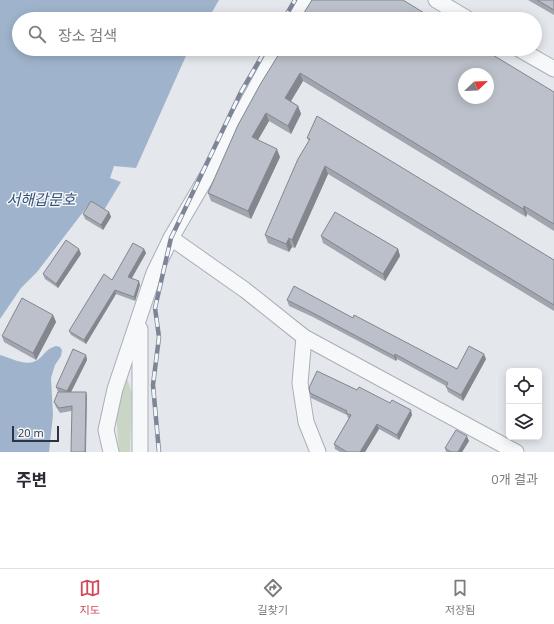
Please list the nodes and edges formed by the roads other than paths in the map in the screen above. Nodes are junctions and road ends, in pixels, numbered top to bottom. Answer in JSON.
{"nodes":[{"id":1,"x":304,"y":0,"type":"edge"},
{"id":2,"x":436,"y":0,"type":"edge"},
{"id":3,"x":297,"y":12,"type":"edge"},
{"id":4,"x":456,"y":12,"type":"edge"},
{"id":5,"x":273,"y":56,"type":"edge"},
{"id":6,"x":531,"y":56,"type":"edge"},
{"id":7,"x":554,"y":69,"type":"edge"},
{"id":8,"x":171,"y":238,"type":"junction"},
{"id":9,"x":140,"y":314,"type":"junction"},
{"id":10,"x":304,"y":337,"type":"junction"},
{"id":11,"x":111,"y":452,"type":"edge"},
{"id":12,"x":140,"y":452,"type":"edge"},
{"id":13,"x":318,"y":452,"type":"edge"},
{"id":14,"x":516,"y":452,"type":"edge"}],
"edges":[{"from":1,"to":3,"type":"street"},
{"from":2,"to":4,"type":"street"},
{"from":5,"to":8,"type":"street"},
{"from":6,"to":7,"type":"street"},
{"from":8,"to":9,"type":"street"},
{"from":8,"to":10,"type":"street"},
{"from":9,"to":11,"type":"street"},
{"from":9,"to":12,"type":"street"},
{"from":10,"to":13,"type":"street"},
{"from":10,"to":14,"type":"street"}]}
